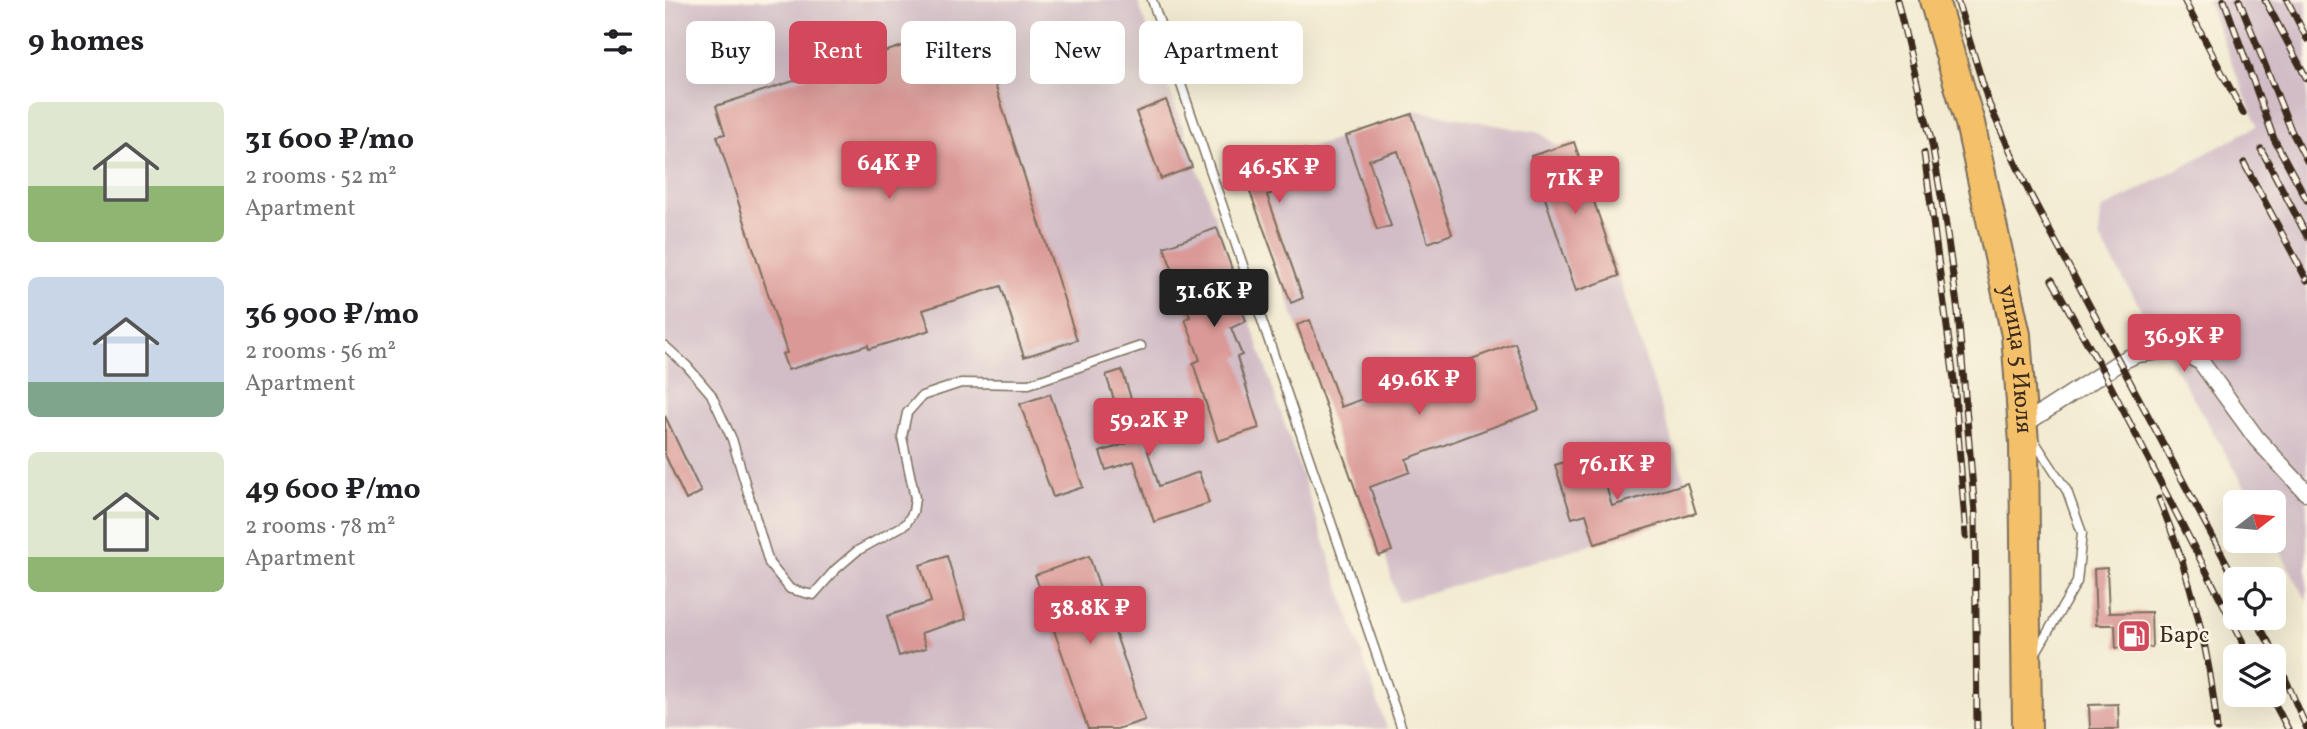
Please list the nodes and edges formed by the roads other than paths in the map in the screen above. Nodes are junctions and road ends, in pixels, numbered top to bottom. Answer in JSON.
{"nodes":[{"id":1,"x":1152,"y":0,"type":"edge"},
{"id":2,"x":1934,"y":0,"type":"edge"},
{"id":3,"x":1141,"y":345,"type":"dead end"},
{"id":4,"x":665,"y":346,"type":"edge"},
{"id":5,"x":2023,"y":425,"type":"junction"},
{"id":6,"x":2307,"y":493,"type":"edge"},
{"id":7,"x":2027,"y":668,"type":"junction"},
{"id":8,"x":1402,"y":729,"type":"edge"},
{"id":9,"x":2027,"y":729,"type":"edge"}],
"edges":[{"from":1,"to":8,"type":"lane"},
{"from":2,"to":5,"type":"highway","name":"улица 5 Июля"},
{"from":3,"to":4,"type":"lane"},
{"from":5,"to":6,"type":"street"},
{"from":5,"to":7,"type":"highway","name":"улица 5 Июля"},
{"from":5,"to":7,"type":"lane"},
{"from":7,"to":9,"type":"highway","name":"улица 5 Июля"}]}
